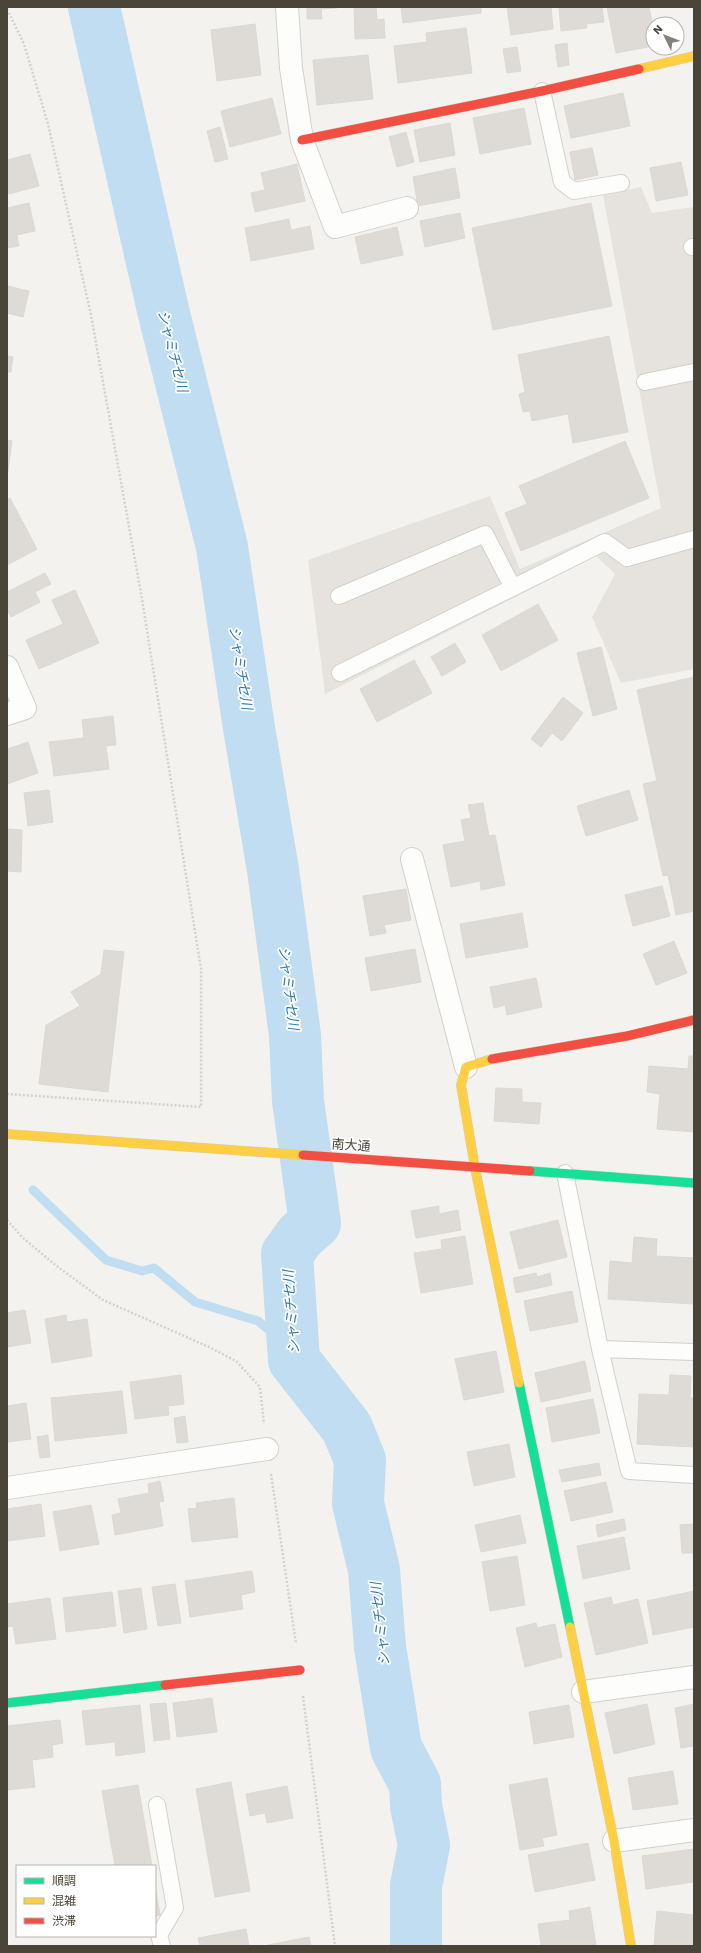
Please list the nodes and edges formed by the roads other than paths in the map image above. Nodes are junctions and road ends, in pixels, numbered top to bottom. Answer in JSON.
{"nodes":[{"id":1,"x":287,"y":7,"type":"edge"},
{"id":2,"x":694,"y":56,"type":"edge"},
{"id":3,"x":542,"y":90,"type":"junction"},
{"id":4,"x":302,"y":140,"type":"junction"},
{"id":5,"x":621,"y":183,"type":"dead end"},
{"id":6,"x":407,"y":208,"type":"dead end"},
{"id":7,"x":694,"y":372,"type":"edge"},
{"id":8,"x":645,"y":382,"type":"dead end"},
{"id":9,"x":694,"y":539,"type":"edge"},
{"id":10,"x":513,"y":588,"type":"junction"},
{"id":11,"x":339,"y":596,"type":"dead end"},
{"id":12,"x":7,"y":667,"type":"edge"},
{"id":13,"x":340,"y":673,"type":"dead end"},
{"id":14,"x":7,"y":714,"type":"edge"},
{"id":15,"x":412,"y":858,"type":"dead end"},
{"id":16,"x":694,"y":1020,"type":"edge"},
{"id":17,"x":466,"y":1067,"type":"junction"},
{"id":18,"x":7,"y":1134,"type":"edge"},
{"id":19,"x":475,"y":1168,"type":"junction"},
{"id":20,"x":565,"y":1173,"type":"junction"},
{"id":21,"x":694,"y":1183,"type":"edge"},
{"id":22,"x":600,"y":1349,"type":"junction"},
{"id":23,"x":694,"y":1352,"type":"edge"},
{"id":24,"x":267,"y":1449,"type":"road end"},
{"id":25,"x":694,"y":1475,"type":"edge"},
{"id":26,"x":7,"y":1488,"type":"edge"},
{"id":27,"x":300,"y":1670,"type":"road end"},
{"id":28,"x":694,"y":1677,"type":"edge"},
{"id":29,"x":583,"y":1692,"type":"junction"},
{"id":30,"x":7,"y":1703,"type":"edge"},
{"id":31,"x":157,"y":1805,"type":"dead end"},
{"id":32,"x":694,"y":1830,"type":"edge"},
{"id":33,"x":614,"y":1841,"type":"junction"},
{"id":34,"x":162,"y":1946,"type":"edge"},
{"id":35,"x":631,"y":1946,"type":"edge"}],
"edges":[{"from":1,"to":4,"type":"street"},
{"from":2,"to":3,"type":"street"},
{"from":3,"to":4,"type":"street"},
{"from":3,"to":5,"type":"lane"},
{"from":4,"to":6,"type":"street"},
{"from":7,"to":8,"type":"lane"},
{"from":9,"to":10,"type":"lane"},
{"from":10,"to":11,"type":"lane"},
{"from":10,"to":13,"type":"lane"},
{"from":12,"to":14,"type":"street"},
{"from":15,"to":17,"type":"street"},
{"from":16,"to":17,"type":"street"},
{"from":17,"to":19,"type":"street"},
{"from":18,"to":19,"type":"street","name":"南大通"},
{"from":19,"to":20,"type":"street","name":"南大通"},
{"from":19,"to":29,"type":"street"},
{"from":20,"to":21,"type":"street","name":"南大通"},
{"from":20,"to":22,"type":"lane"},
{"from":22,"to":23,"type":"lane"},
{"from":22,"to":25,"type":"lane"},
{"from":24,"to":26,"type":"street"},
{"from":27,"to":30,"type":"street"},
{"from":28,"to":29,"type":"street"},
{"from":29,"to":33,"type":"street"},
{"from":31,"to":34,"type":"lane"},
{"from":32,"to":33,"type":"street"},
{"from":33,"to":35,"type":"street"}]}
